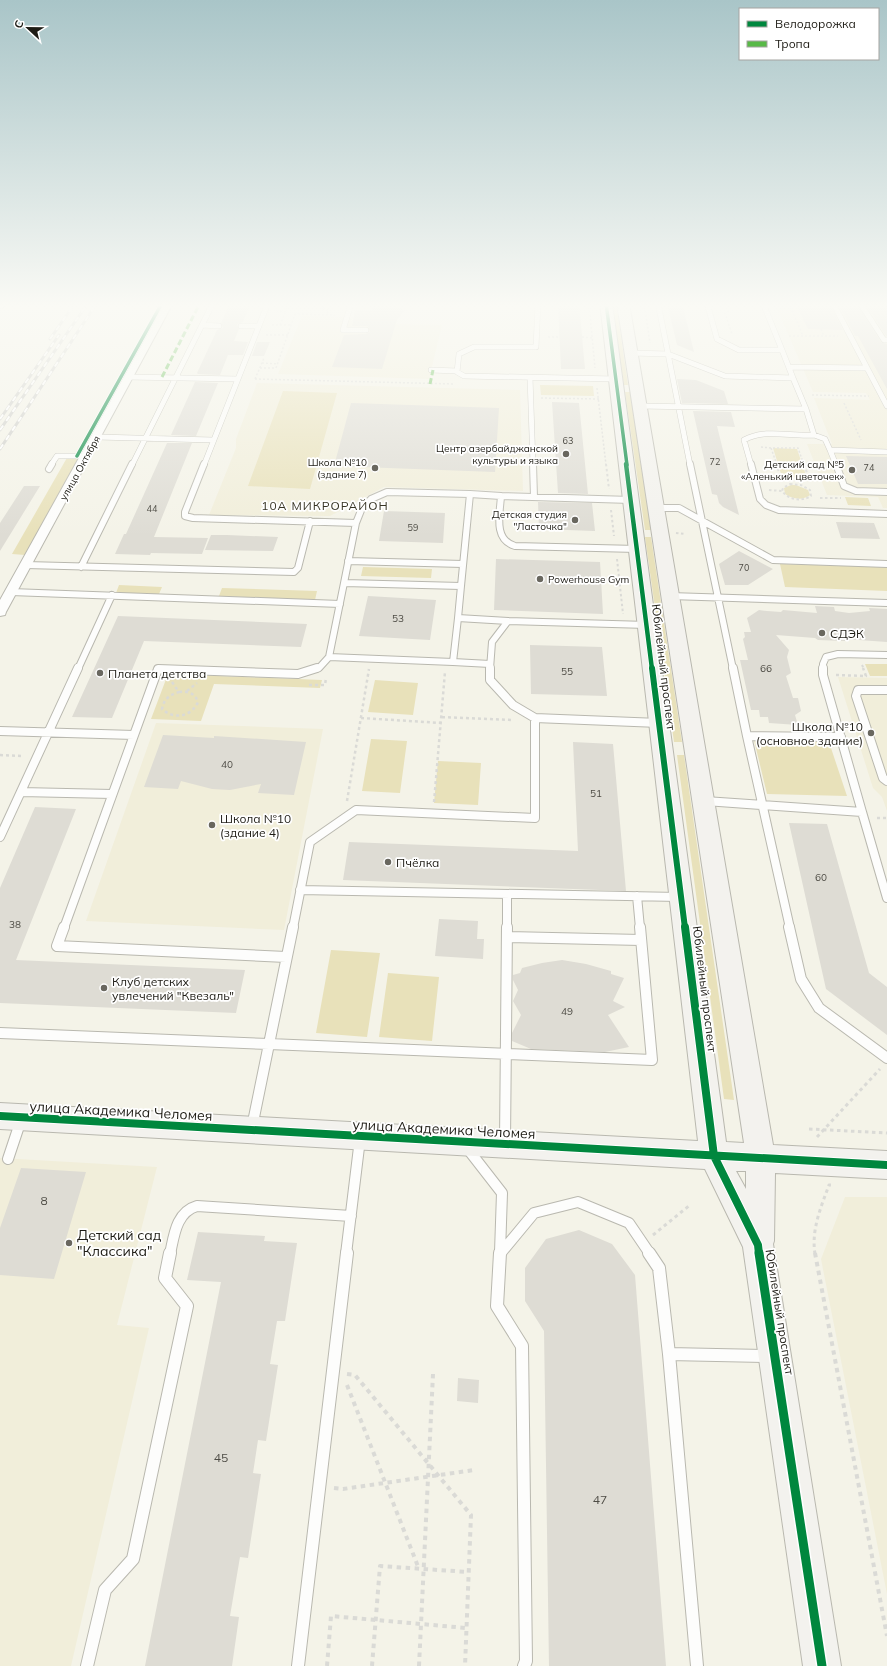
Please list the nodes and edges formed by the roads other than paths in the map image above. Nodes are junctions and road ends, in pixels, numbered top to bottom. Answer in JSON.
{"nodes":[{"id":1,"x":616,"y":380,"type":"edge"},
{"id":2,"x":126,"y":381,"type":"edge"},
{"id":3,"x":175,"y":381,"type":"edge"},
{"id":4,"x":237,"y":381,"type":"edge"},
{"id":5,"x":530,"y":381,"type":"edge"},
{"id":6,"x":636,"y":381,"type":"edge"},
{"id":7,"x":673,"y":381,"type":"edge"},
{"id":8,"x":794,"y":381,"type":"edge"},
{"id":9,"x":874,"y":381,"type":"edge"},
{"id":10,"x":640,"y":406,"type":"junction"},
{"id":11,"x":678,"y":406,"type":"junction"},
{"id":12,"x":887,"y":406,"type":"edge"},
{"id":13,"x":806,"y":409,"type":"junction"},
{"id":14,"x":814,"y":435,"type":"junction"},
{"id":15,"x":97,"y":437,"type":"junction"},
{"id":16,"x":146,"y":438,"type":"junction"},
{"id":17,"x":213,"y":440,"type":"junction"},
{"id":18,"x":830,"y":450,"type":"junction"},
{"id":19,"x":887,"y":452,"type":"edge"},
{"id":20,"x":86,"y":456,"type":"junction"},
{"id":21,"x":49,"y":469,"type":"dead end"},
{"id":22,"x":887,"y":493,"type":"edge"},
{"id":23,"x":470,"y":494,"type":"junction"},
{"id":24,"x":501,"y":496,"type":"junction"},
{"id":25,"x":534,"y":497,"type":"junction"},
{"id":26,"x":631,"y":500,"type":"junction"},
{"id":27,"x":656,"y":508,"type":"junction"},
{"id":28,"x":887,"y":514,"type":"edge"},
{"id":29,"x":310,"y":521,"type":"junction"},
{"id":30,"x":701,"y":521,"type":"junction"},
{"id":31,"x":356,"y":523,"type":"junction"},
{"id":32,"x":638,"y":549,"type":"junction"},
{"id":33,"x":348,"y":561,"type":"junction"},
{"id":34,"x":463,"y":564,"type":"junction"},
{"id":35,"x":887,"y":564,"type":"edge"},
{"id":36,"x":26,"y":565,"type":"junction"},
{"id":37,"x":81,"y":567,"type":"junction"},
{"id":38,"x":344,"y":583,"type":"junction"},
{"id":39,"x":461,"y":586,"type":"junction"},
{"id":40,"x":11,"y":592,"type":"junction"},
{"id":41,"x":112,"y":595,"type":"junction"},
{"id":42,"x":670,"y":596,"type":"junction"},
{"id":43,"x":716,"y":597,"type":"junction"},
{"id":44,"x":887,"y":603,"type":"edge"},
{"id":45,"x":340,"y":604,"type":"junction"},
{"id":46,"x":0,"y":612,"type":"edge"},
{"id":47,"x":458,"y":618,"type":"junction"},
{"id":48,"x":508,"y":621,"type":"junction"},
{"id":49,"x":647,"y":625,"type":"junction"},
{"id":50,"x":887,"y":655,"type":"edge"},
{"id":51,"x":329,"y":657,"type":"junction"},
{"id":52,"x":450,"y":662,"type":"junction"},
{"id":53,"x":490,"y":664,"type":"junction"},
{"id":54,"x":887,"y":690,"type":"edge"},
{"id":55,"x":535,"y":720,"type":"junction"},
{"id":56,"x":660,"y":724,"type":"junction"},
{"id":57,"x":0,"y":731,"type":"edge"},
{"id":58,"x":48,"y":733,"type":"junction"},
{"id":59,"x":134,"y":735,"type":"junction"},
{"id":60,"x":747,"y":736,"type":"junction"},
{"id":61,"x":841,"y":737,"type":"junction"},
{"id":62,"x":887,"y":781,"type":"edge"},
{"id":63,"x":21,"y":792,"type":"junction"},
{"id":64,"x":112,"y":794,"type":"junction"},
{"id":65,"x":703,"y":801,"type":"junction"},
{"id":66,"x":762,"y":806,"type":"junction"},
{"id":67,"x":862,"y":812,"type":"junction"},
{"id":68,"x":0,"y":837,"type":"edge"},
{"id":69,"x":300,"y":890,"type":"junction"},
{"id":70,"x":507,"y":894,"type":"junction"},
{"id":71,"x":637,"y":896,"type":"junction"},
{"id":72,"x":682,"y":897,"type":"junction"},
{"id":73,"x":887,"y":898,"type":"edge"},
{"id":74,"x":507,"y":936,"type":"junction"},
{"id":75,"x":641,"y":940,"type":"junction"},
{"id":76,"x":286,"y":957,"type":"junction"},
{"id":77,"x":0,"y":1033,"type":"edge"},
{"id":78,"x":269,"y":1044,"type":"junction"},
{"id":79,"x":505,"y":1054,"type":"junction"},
{"id":80,"x":887,"y":1058,"type":"edge"},
{"id":81,"x":11,"y":1117,"type":"edge"},
{"id":82,"x":251,"y":1130,"type":"junction"},
{"id":83,"x":360,"y":1136,"type":"junction"},
{"id":84,"x":463,"y":1142,"type":"junction"},
{"id":85,"x":505,"y":1144,"type":"junction"},
{"id":86,"x":714,"y":1156,"type":"junction"},
{"id":87,"x":8,"y":1158,"type":"dead end"},
{"id":88,"x":761,"y":1159,"type":"junction"},
{"id":89,"x":887,"y":1165,"type":"edge"},
{"id":90,"x":351,"y":1216,"type":"junction"},
{"id":91,"x":758,"y":1245,"type":"junction"},
{"id":92,"x":500,"y":1252,"type":"junction"},
{"id":93,"x":669,"y":1354,"type":"junction"},
{"id":94,"x":776,"y":1357,"type":"junction"},
{"id":95,"x":86,"y":1666,"type":"edge"},
{"id":96,"x":298,"y":1666,"type":"edge"},
{"id":97,"x":524,"y":1666,"type":"edge"},
{"id":98,"x":697,"y":1666,"type":"edge"},
{"id":99,"x":822,"y":1666,"type":"edge"}],
"edges":[{"from":1,"to":26,"type":"street","name":"Юбилейный проспект"},
{"from":2,"to":15,"type":"street","name":"улица Октября"},
{"from":3,"to":16,"type":"lane"},
{"from":4,"to":17,"type":"lane"},
{"from":5,"to":25,"type":"lane"},
{"from":6,"to":10,"type":"street","name":"Юбилейный проспект"},
{"from":7,"to":11,"type":"lane"},
{"from":8,"to":13,"type":"lane"},
{"from":9,"to":12,"type":"lane"},
{"from":10,"to":11,"type":"lane"},
{"from":10,"to":27,"type":"street","name":"Юбилейный проспект"},
{"from":11,"to":13,"type":"lane"},
{"from":11,"to":30,"type":"lane"},
{"from":13,"to":14,"type":"lane"},
{"from":14,"to":18,"type":"lane"},
{"from":14,"to":28,"type":"lane"},
{"from":15,"to":16,"type":"lane"},
{"from":15,"to":20,"type":"street","name":"улица Октября"},
{"from":16,"to":17,"type":"lane"},
{"from":16,"to":37,"type":"lane"},
{"from":17,"to":29,"type":"lane"},
{"from":18,"to":19,"type":"lane"},
{"from":18,"to":22,"type":"lane"},
{"from":20,"to":21,"type":"lane"},
{"from":20,"to":36,"type":"street","name":"улица Октября"},
{"from":23,"to":24,"type":"lane"},
{"from":23,"to":31,"type":"lane"},
{"from":23,"to":34,"type":"lane"},
{"from":24,"to":25,"type":"lane"},
{"from":24,"to":32,"type":"lane"},
{"from":25,"to":26,"type":"lane"},
{"from":26,"to":32,"type":"street","name":"Юбилейный проспект"},
{"from":27,"to":30,"type":"lane"},
{"from":27,"to":42,"type":"street","name":"Юбилейный проспект"},
{"from":29,"to":31,"type":"lane"},
{"from":29,"to":37,"type":"lane"},
{"from":30,"to":35,"type":"lane"},
{"from":30,"to":43,"type":"lane"},
{"from":31,"to":33,"type":"lane"},
{"from":32,"to":49,"type":"street","name":"Юбилейный проспект"},
{"from":33,"to":34,"type":"lane"},
{"from":33,"to":38,"type":"lane"},
{"from":34,"to":39,"type":"lane"},
{"from":36,"to":37,"type":"lane"},
{"from":36,"to":40,"type":"street","name":"улица Октября"},
{"from":38,"to":39,"type":"lane"},
{"from":38,"to":45,"type":"lane"},
{"from":39,"to":47,"type":"lane"},
{"from":40,"to":41,"type":"lane"},
{"from":40,"to":46,"type":"street","name":"улица Октября"},
{"from":41,"to":45,"type":"lane"},
{"from":41,"to":58,"type":"lane"},
{"from":42,"to":43,"type":"lane"},
{"from":42,"to":65,"type":"street","name":"Юбилейный проспект"},
{"from":43,"to":44,"type":"lane"},
{"from":43,"to":60,"type":"lane"},
{"from":45,"to":51,"type":"lane"},
{"from":47,"to":48,"type":"lane"},
{"from":47,"to":52,"type":"lane"},
{"from":48,"to":49,"type":"lane"},
{"from":48,"to":53,"type":"lane"},
{"from":49,"to":56,"type":"street","name":"Юбилейный проспект"},
{"from":50,"to":61,"type":"lane"},
{"from":51,"to":52,"type":"lane"},
{"from":51,"to":59,"type":"lane"},
{"from":52,"to":53,"type":"lane"},
{"from":53,"to":55,"type":"lane"},
{"from":54,"to":62,"type":"lane"},
{"from":55,"to":56,"type":"lane"},
{"from":55,"to":69,"type":"lane"},
{"from":56,"to":72,"type":"street","name":"Юбилейный проспект"},
{"from":57,"to":58,"type":"lane"},
{"from":58,"to":59,"type":"lane"},
{"from":58,"to":63,"type":"lane"},
{"from":59,"to":64,"type":"lane"},
{"from":60,"to":61,"type":"lane"},
{"from":60,"to":66,"type":"lane"},
{"from":61,"to":67,"type":"lane"},
{"from":63,"to":64,"type":"lane"},
{"from":63,"to":68,"type":"lane"},
{"from":64,"to":76,"type":"lane"},
{"from":65,"to":66,"type":"lane"},
{"from":65,"to":88,"type":"street","name":"Юбилейный проспект"},
{"from":66,"to":67,"type":"lane"},
{"from":66,"to":80,"type":"lane"},
{"from":67,"to":73,"type":"lane"},
{"from":69,"to":70,"type":"lane"},
{"from":69,"to":76,"type":"lane"},
{"from":70,"to":71,"type":"lane"},
{"from":70,"to":74,"type":"lane"},
{"from":71,"to":72,"type":"lane"},
{"from":71,"to":75,"type":"lane"},
{"from":72,"to":86,"type":"street","name":"Юбилейный проспект"},
{"from":74,"to":75,"type":"lane"},
{"from":74,"to":79,"type":"lane"},
{"from":75,"to":79,"type":"lane"},
{"from":76,"to":78,"type":"lane"},
{"from":77,"to":78,"type":"lane"},
{"from":78,"to":79,"type":"lane"},
{"from":78,"to":82,"type":"lane"},
{"from":79,"to":85,"type":"lane"},
{"from":81,"to":82,"type":"street","name":"улица Академика Челомея"},
{"from":81,"to":87,"type":"lane"},
{"from":82,"to":83,"type":"street","name":"улица Академика Челомея"},
{"from":83,"to":84,"type":"street","name":"улица Академика Челомея"},
{"from":83,"to":90,"type":"lane"},
{"from":84,"to":85,"type":"street","name":"улица Академика Челомея"},
{"from":84,"to":92,"type":"lane"},
{"from":85,"to":86,"type":"street","name":"улица Академика Челомея"},
{"from":86,"to":88,"type":"street","name":"улица Академика Челомея"},
{"from":86,"to":91,"type":"street","name":"Юбилейный проспект"},
{"from":88,"to":89,"type":"street","name":"улица Академика Челомея"},
{"from":88,"to":91,"type":"street","name":"Юбилейный проспект"},
{"from":90,"to":95,"type":"lane"},
{"from":90,"to":96,"type":"lane"},
{"from":91,"to":94,"type":"street","name":"Юбилейный проспект"},
{"from":92,"to":93,"type":"lane"},
{"from":92,"to":97,"type":"lane"},
{"from":93,"to":94,"type":"lane"},
{"from":93,"to":98,"type":"lane"},
{"from":94,"to":99,"type":"street","name":"Юбилейный проспект"}]}
